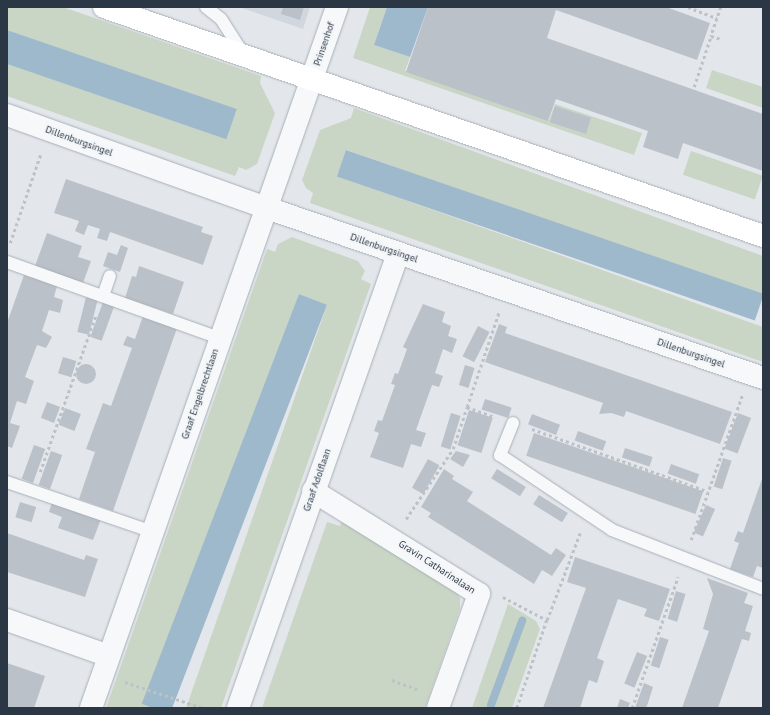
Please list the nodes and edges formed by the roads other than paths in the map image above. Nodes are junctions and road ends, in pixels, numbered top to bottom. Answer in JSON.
{"nodes":[{"id":1,"x":104,"y":7,"type":"edge"},
{"id":2,"x":206,"y":7,"type":"edge"},
{"id":3,"x":337,"y":7,"type":"edge"},
{"id":4,"x":246,"y":57,"type":"junction"},
{"id":5,"x":311,"y":80,"type":"junction"},
{"id":6,"x":7,"y":115,"type":"edge"},
{"id":7,"x":267,"y":208,"type":"junction"},
{"id":8,"x":763,"y":236,"type":"edge"},
{"id":9,"x":398,"y":253,"type":"junction"},
{"id":10,"x":7,"y":262,"type":"edge"},
{"id":11,"x":110,"y":276,"type":"dead end"},
{"id":12,"x":103,"y":296,"type":"junction"},
{"id":13,"x":220,"y":338,"type":"junction"},
{"id":14,"x":763,"y":378,"type":"edge"},
{"id":15,"x":513,"y":423,"type":"dead end"},
{"id":16,"x":7,"y":482,"type":"edge"},
{"id":17,"x":313,"y":490,"type":"junction"},
{"id":18,"x":152,"y":532,"type":"junction"},
{"id":19,"x":763,"y":589,"type":"edge"},
{"id":20,"x":7,"y":620,"type":"edge"},
{"id":21,"x":109,"y":656,"type":"junction"},
{"id":22,"x":91,"y":708,"type":"edge"},
{"id":23,"x":238,"y":708,"type":"edge"},
{"id":24,"x":438,"y":708,"type":"edge"}],
"edges":[{"from":1,"to":4,"type":"street"},
{"from":2,"to":4,"type":"lane"},
{"from":3,"to":5,"type":"street","name":"Prinsenhof"},
{"from":4,"to":5,"type":"street"},
{"from":5,"to":7,"type":"street","name":"Graaf Engelbrechtlaan"},
{"from":5,"to":8,"type":"street"},
{"from":6,"to":7,"type":"street","name":"Dillenburgsingel"},
{"from":7,"to":9,"type":"street","name":"Dillenburgsingel"},
{"from":7,"to":13,"type":"street","name":"Graaf Engelbrechtlaan"},
{"from":9,"to":14,"type":"street","name":"Dillenburgsingel"},
{"from":9,"to":17,"type":"street","name":"Graaf Adolflaan"},
{"from":10,"to":12,"type":"lane"},
{"from":11,"to":12,"type":"lane"},
{"from":12,"to":13,"type":"lane"},
{"from":13,"to":18,"type":"street","name":"Graaf Engelbrechtlaan"},
{"from":15,"to":19,"type":"lane"},
{"from":16,"to":18,"type":"lane"},
{"from":17,"to":23,"type":"street","name":"Graaf Adolflaan"},
{"from":17,"to":24,"type":"street","name":"Gravin Catharinalaan"},
{"from":18,"to":21,"type":"street","name":"Graaf Engelbrechtlaan"},
{"from":20,"to":21,"type":"street"},
{"from":21,"to":22,"type":"street","name":"Graaf Engelbrechtlaan"}]}
